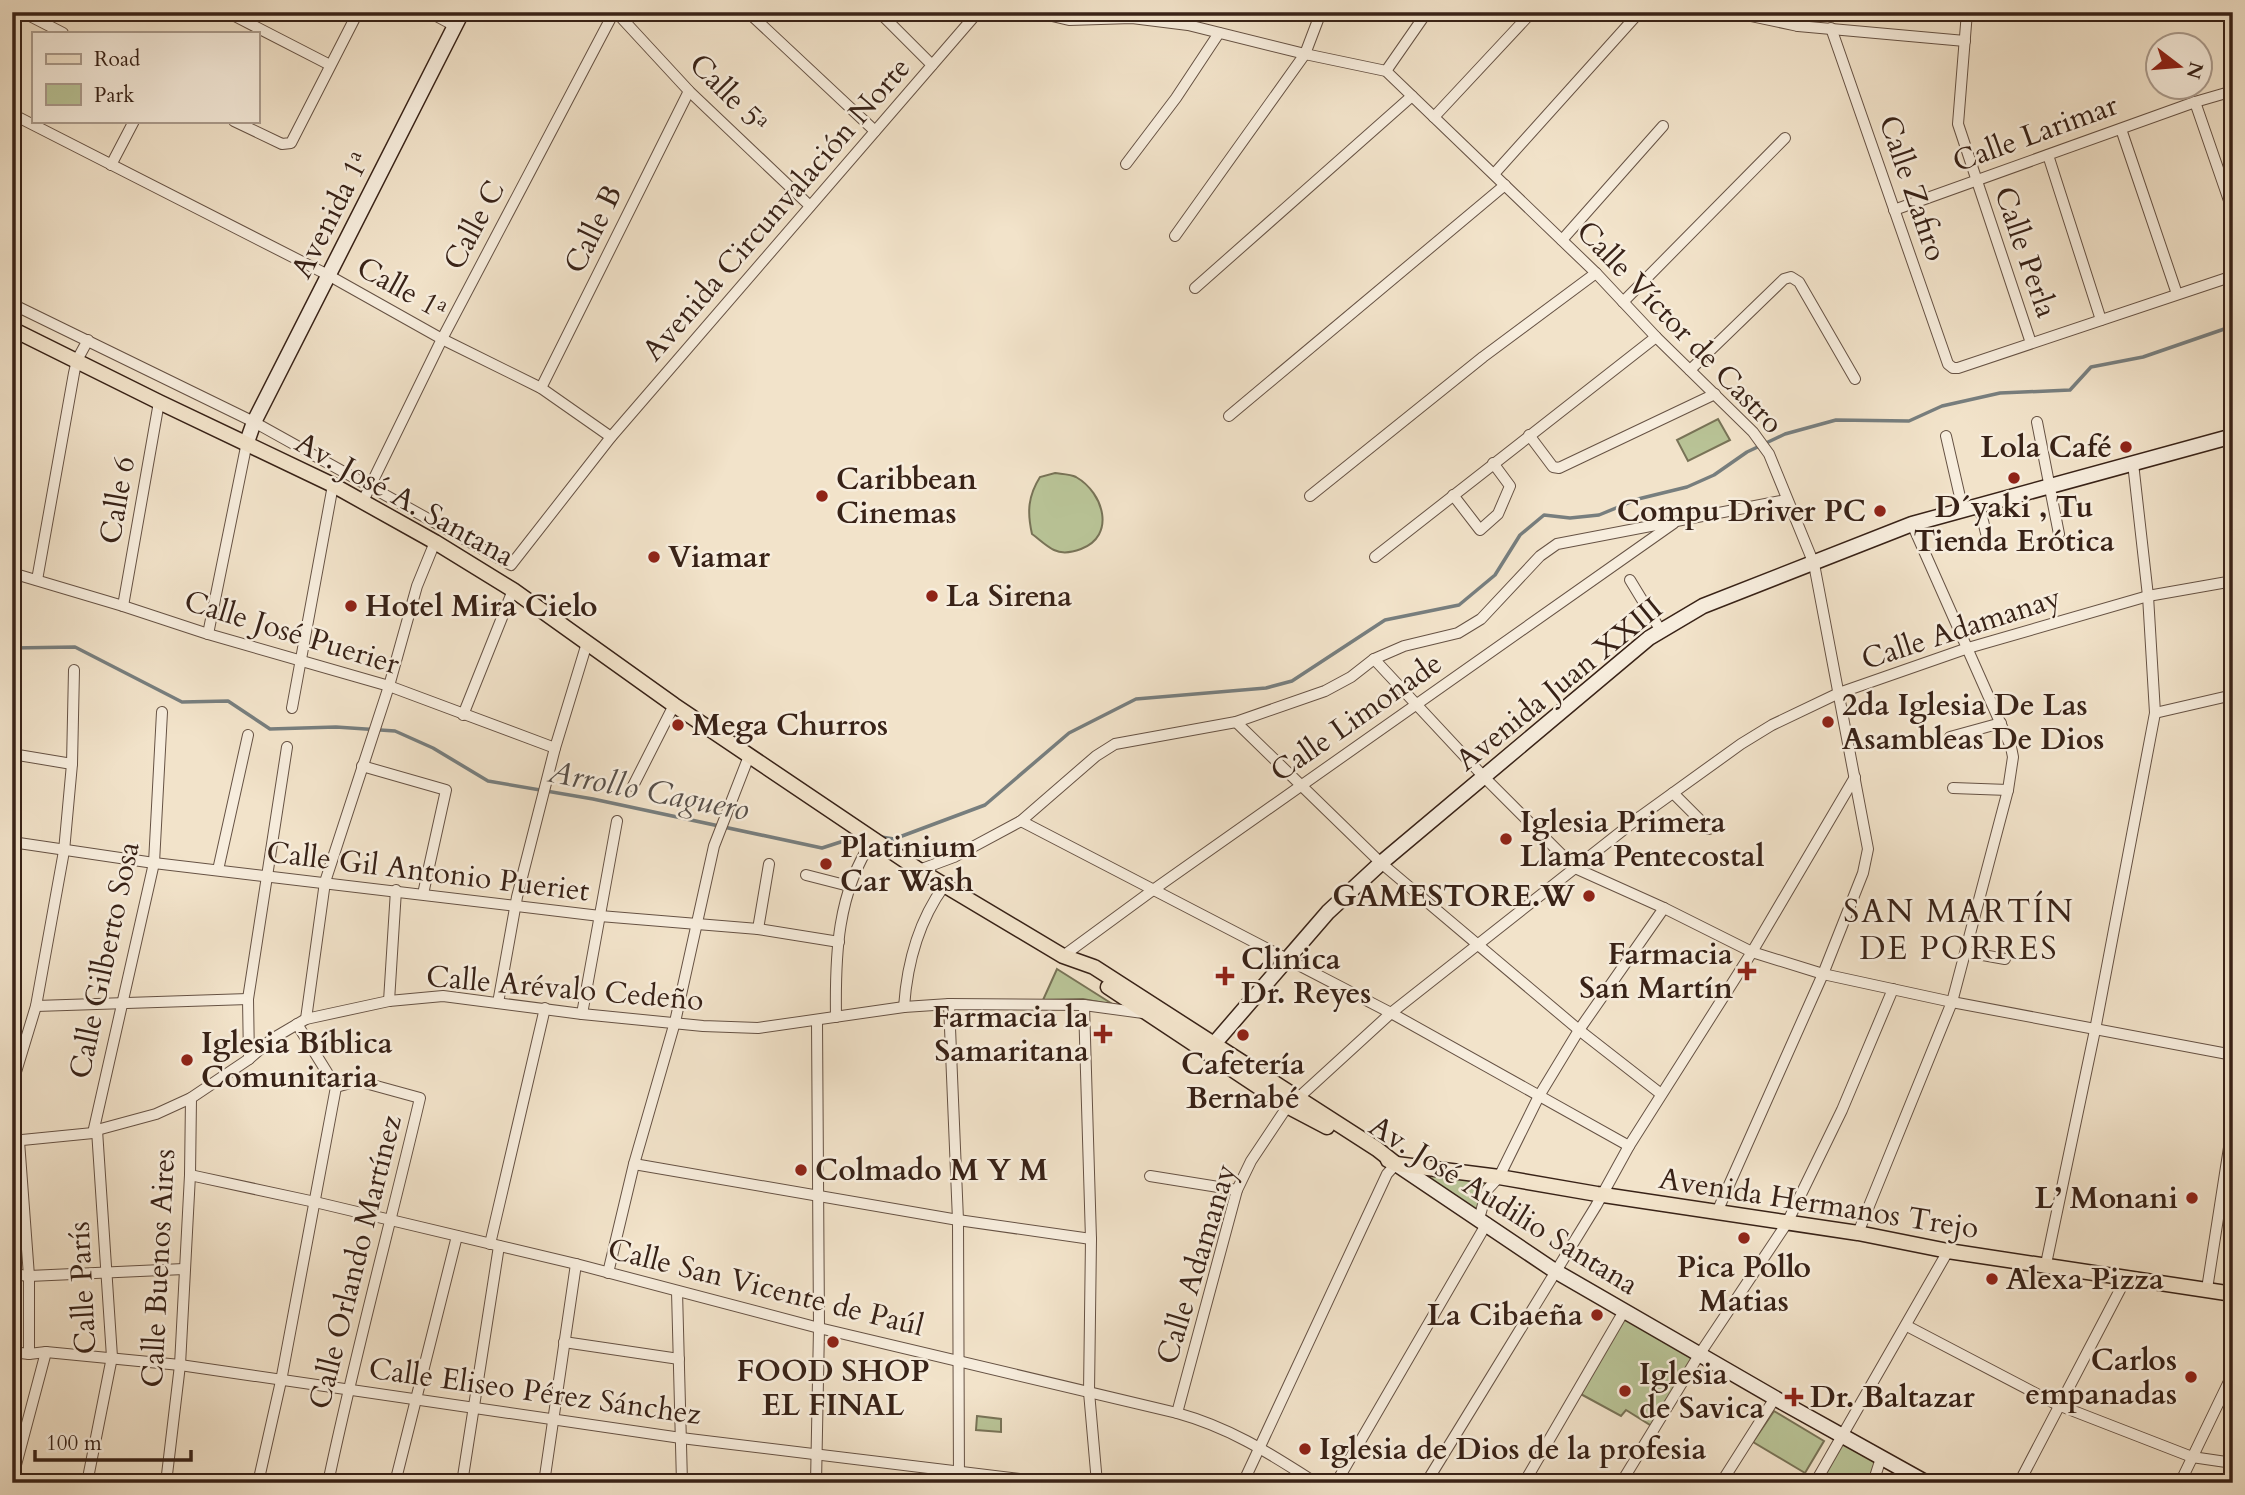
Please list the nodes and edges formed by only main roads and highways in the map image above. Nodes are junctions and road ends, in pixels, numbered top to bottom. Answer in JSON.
{"nodes":[{"id":1,"x":458,"y":19,"type":"edge"},
{"id":2,"x":12,"y":329,"type":"edge"},
{"id":3,"x":2233,"y":436,"type":"edge"},
{"id":4,"x":247,"y":442,"type":"junction"},
{"id":5,"x":1063,"y":956,"type":"junction"},
{"id":6,"x":1210,"y":1049,"type":"junction"},
{"id":7,"x":1396,"y":1164,"type":"junction"},
{"id":8,"x":2233,"y":1294,"type":"edge"},
{"id":9,"x":1927,"y":1483,"type":"edge"}],
"edges":[{"from":1,"to":4,"type":"main road","name":"Avenida 1ª"},
{"from":2,"to":4,"type":"main road","name":"Av. José A. Santana"},
{"from":3,"to":6,"type":"main road","name":"Avenida Juan XXIII"},
{"from":4,"to":5,"type":"main road","name":"Av. José A. Santana"},
{"from":5,"to":6,"type":"main road"},
{"from":5,"to":6,"type":"main road"},
{"from":6,"to":7,"type":"main road"},
{"from":7,"to":8,"type":"main road","name":"Avenida Hermanos Trejo"},
{"from":7,"to":9,"type":"main road","name":"Av. José Audilio Santana"}]}
